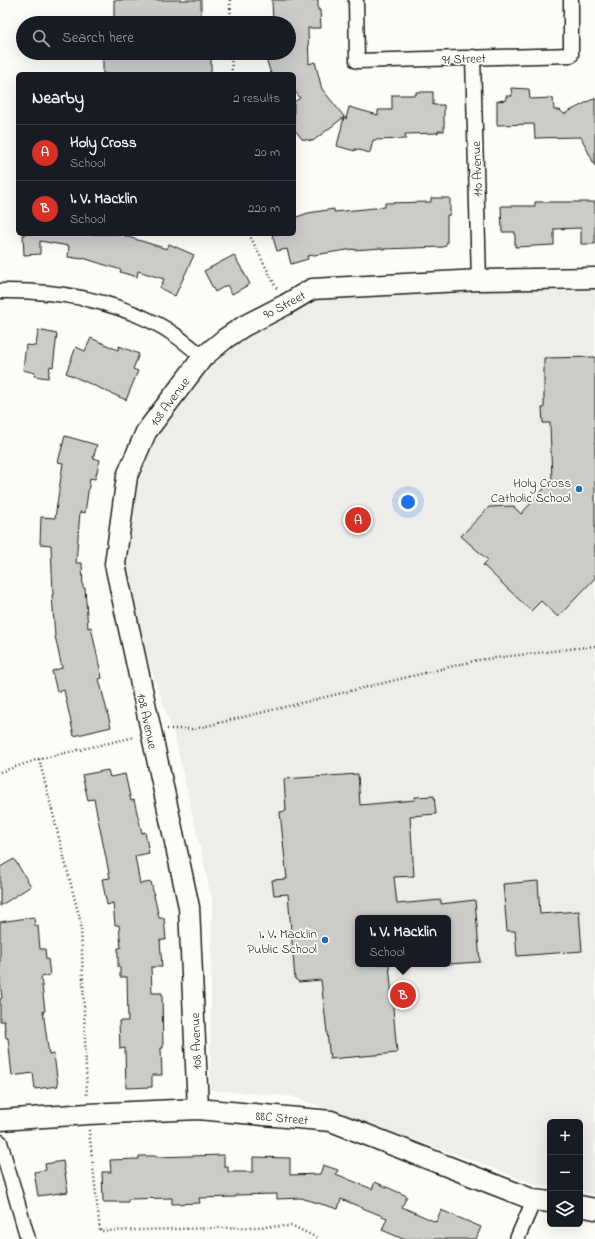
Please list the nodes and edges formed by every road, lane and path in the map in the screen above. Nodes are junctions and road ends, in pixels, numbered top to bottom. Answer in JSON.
{"nodes":[{"id":1,"x":230,"y":0,"type":"edge"},
{"id":2,"x":356,"y":0,"type":"edge"},
{"id":3,"x":570,"y":0,"type":"edge"},
{"id":4,"x":231,"y":16,"type":"edge"},
{"id":5,"x":473,"y":58,"type":"junction"},
{"id":6,"x":231,"y":60,"type":"edge"},
{"id":7,"x":232,"y":72,"type":"edge"},
{"id":8,"x":250,"y":236,"type":"edge"},
{"id":9,"x":595,"y":278,"type":"edge"},
{"id":10,"x":479,"y":280,"type":"junction"},
{"id":11,"x":0,"y":291,"type":"edge"},
{"id":12,"x":285,"y":305,"type":"junction"},
{"id":13,"x":204,"y":357,"type":"junction"},
{"id":14,"x":595,"y":646,"type":"edge"},
{"id":15,"x":151,"y":733,"type":"junction"},
{"id":16,"x":39,"y":758,"type":"junction"},
{"id":17,"x":0,"y":772,"type":"edge"},
{"id":18,"x":198,"y":1109,"type":"junction"},
{"id":19,"x":88,"y":1114,"type":"junction"},
{"id":20,"x":0,"y":1120,"type":"edge"},
{"id":21,"x":0,"y":1142,"type":"edge"},
{"id":22,"x":542,"y":1201,"type":"edge"},
{"id":23,"x":583,"y":1207,"type":"edge"},
{"id":24,"x":595,"y":1209,"type":"edge"},
{"id":25,"x":28,"y":1239,"type":"edge"},
{"id":26,"x":319,"y":1239,"type":"edge"},
{"id":27,"x":518,"y":1239,"type":"edge"}],
"edges":[{"from":1,"to":4,"type":"path"},
{"from":2,"to":5,"type":"street","name":"91 Street"},
{"from":3,"to":5,"type":"street","name":"91 Street"},
{"from":5,"to":10,"type":"street","name":"110 Avenue"},
{"from":6,"to":7,"type":"path"},
{"from":8,"to":12,"type":"path"},
{"from":9,"to":10,"type":"street","name":"90 Street"},
{"from":10,"to":12,"type":"street","name":"90 Street"},
{"from":11,"to":13,"type":"street"},
{"from":12,"to":13,"type":"street","name":"90 Street"},
{"from":13,"to":15,"type":"street","name":"108 Avenue"},
{"from":14,"to":15,"type":"path"},
{"from":15,"to":16,"type":"path"},
{"from":15,"to":18,"type":"street","name":"108 Avenue"},
{"from":16,"to":17,"type":"path"},
{"from":16,"to":19,"type":"path"},
{"from":18,"to":19,"type":"street","name":"88C Street"},
{"from":18,"to":22,"type":"street","name":"88C Street"},
{"from":19,"to":20,"type":"street","name":"88C Street"},
{"from":19,"to":26,"type":"path"},
{"from":21,"to":25,"type":"street"},
{"from":22,"to":27,"type":"street"},
{"from":23,"to":24,"type":"street"}]}
